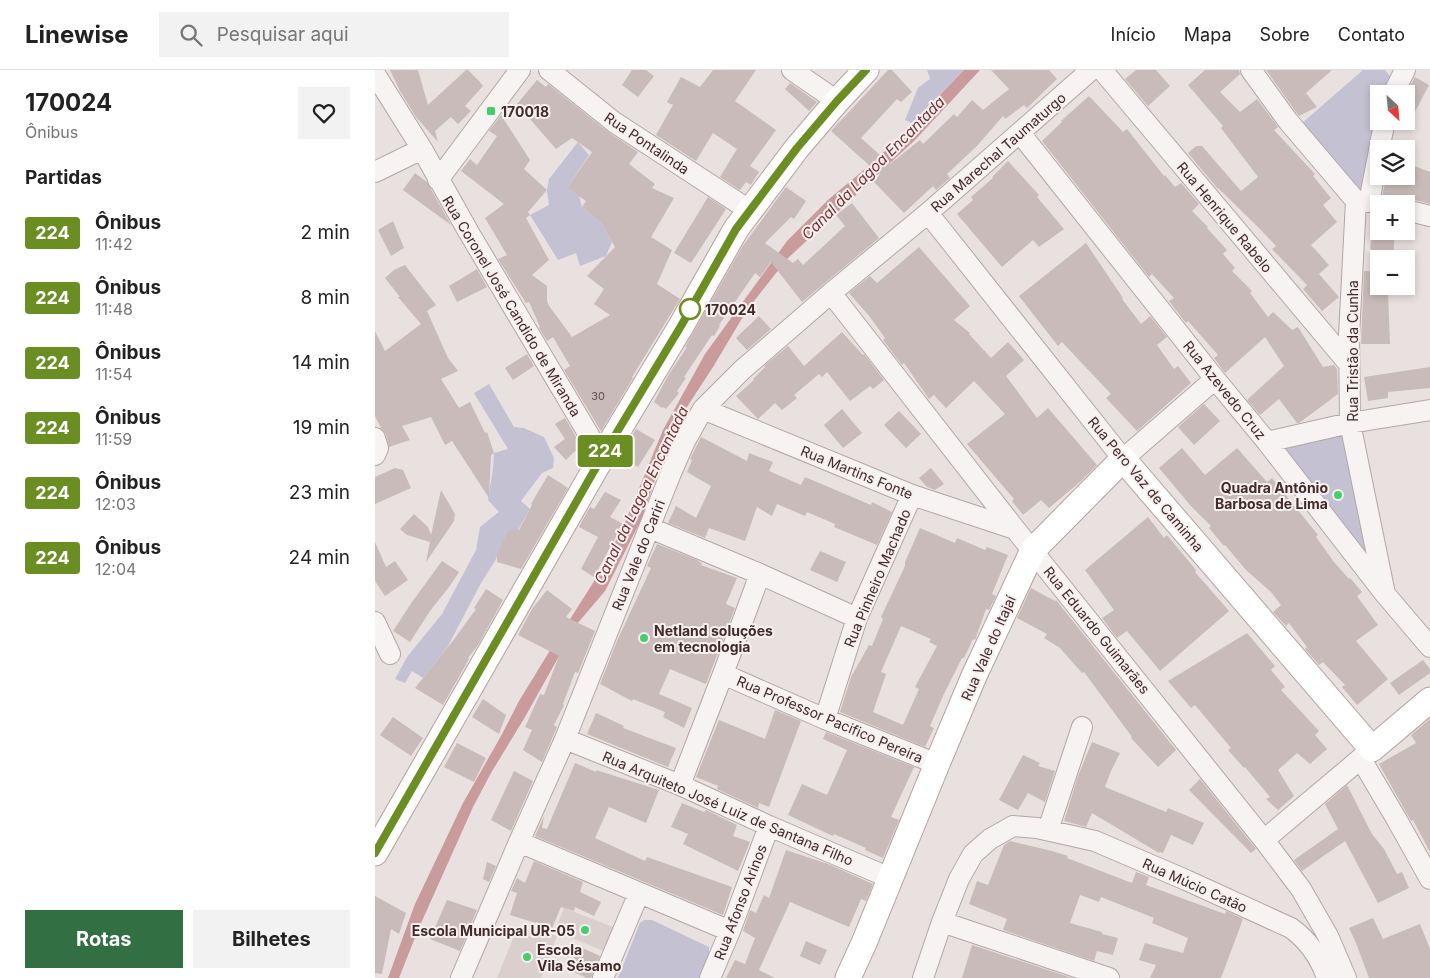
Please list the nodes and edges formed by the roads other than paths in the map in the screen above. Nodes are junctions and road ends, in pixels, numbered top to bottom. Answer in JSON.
{"nodes":[{"id":1,"x":520,"y":70,"type":"edge"},
{"id":2,"x":549,"y":70,"type":"edge"},
{"id":3,"x":791,"y":70,"type":"edge"},
{"id":4,"x":866,"y":70,"type":"edge"},
{"id":5,"x":1091,"y":70,"type":"edge"},
{"id":6,"x":1102,"y":70,"type":"edge"},
{"id":7,"x":1251,"y":70,"type":"edge"},
{"id":8,"x":1405,"y":70,"type":"edge"},
{"id":9,"x":375,"y":74,"type":"edge"},
{"id":10,"x":1398,"y":85,"type":"edge"},
{"id":11,"x":837,"y":101,"type":"junction"},
{"id":12,"x":1020,"y":133,"type":"junction"},
{"id":13,"x":422,"y":149,"type":"junction"},
{"id":14,"x":375,"y":172,"type":"edge"},
{"id":15,"x":438,"y":180,"type":"junction"},
{"id":16,"x":1372,"y":185,"type":"edge"},
{"id":17,"x":1368,"y":202,"type":"edge"},
{"id":18,"x":749,"y":210,"type":"junction"},
{"id":19,"x":1415,"y":212,"type":"edge"},
{"id":20,"x":928,"y":213,"type":"junction"},
{"id":21,"x":1430,"y":216,"type":"edge"},
{"id":22,"x":831,"y":293,"type":"junction"},
{"id":23,"x":1349,"y":364,"type":"junction"},
{"id":24,"x":1215,"y":379,"type":"junction"},
{"id":25,"x":703,"y":409,"type":"junction"},
{"id":26,"x":1430,"y":410,"type":"edge"},
{"id":27,"x":1350,"y":423,"type":"junction"},
{"id":28,"x":375,"y":438,"type":"edge"},
{"id":29,"x":1267,"y":442,"type":"junction"},
{"id":30,"x":375,"y":455,"type":"edge"},
{"id":31,"x":602,"y":457,"type":"junction"},
{"id":32,"x":1123,"y":459,"type":"junction"},
{"id":33,"x":912,"y":495,"type":"junction"},
{"id":34,"x":650,"y":528,"type":"junction"},
{"id":35,"x":1015,"y":529,"type":"junction"},
{"id":36,"x":1033,"y":550,"type":"junction"},
{"id":37,"x":760,"y":574,"type":"junction"},
{"id":38,"x":1385,"y":594,"type":"junction"},
{"id":39,"x":857,"y":618,"type":"junction"},
{"id":40,"x":375,"y":622,"type":"edge"},
{"id":41,"x":1430,"y":647,"type":"edge"},
{"id":42,"x":390,"y":654,"type":"dead end"},
{"id":43,"x":723,"y":674,"type":"junction"},
{"id":44,"x":1430,"y":700,"type":"edge"},
{"id":45,"x":825,"y":719,"type":"junction"},
{"id":46,"x":1082,"y":727,"type":"dead end"},
{"id":47,"x":565,"y":739,"type":"junction"},
{"id":48,"x":1366,"y":754,"type":"junction"},
{"id":49,"x":937,"y":764,"type":"junction"},
{"id":50,"x":680,"y":785,"type":"junction"},
{"id":51,"x":769,"y":826,"type":"junction"},
{"id":52,"x":1043,"y":829,"type":"junction"},
{"id":53,"x":1264,"y":840,"type":"junction"},
{"id":54,"x":519,"y":842,"type":"junction"},
{"id":55,"x":375,"y":852,"type":"edge"},
{"id":56,"x":890,"y":878,"type":"junction"},
{"id":57,"x":1430,"y":879,"type":"edge"},
{"id":58,"x":639,"y":893,"type":"junction"},
{"id":59,"x":941,"y":922,"type":"junction"},
{"id":60,"x":730,"y":931,"type":"junction"},
{"id":61,"x":461,"y":978,"type":"edge"},
{"id":62,"x":603,"y":978,"type":"edge"},
{"id":63,"x":710,"y":978,"type":"edge"},
{"id":64,"x":848,"y":978,"type":"edge"},
{"id":65,"x":923,"y":978,"type":"edge"},
{"id":66,"x":1109,"y":978,"type":"edge"},
{"id":67,"x":1327,"y":978,"type":"edge"},
{"id":68,"x":1346,"y":978,"type":"edge"}],
"edges":[{"from":1,"to":15,"type":"street"},
{"from":2,"to":18,"type":"street","name":"Rua Pontalinda"},
{"from":3,"to":11,"type":"street"},
{"from":4,"to":11,"type":"main road"},
{"from":5,"to":12,"type":"street","name":"Rua Marechal Taumaturgo"},
{"from":6,"to":23,"type":"street","name":"Rua Henrique Rabelo"},
{"from":7,"to":17,"type":"street"},
{"from":8,"to":10,"type":"street"},
{"from":9,"to":13,"type":"street","name":"Rua Coronel José Candido de Miranda"},
{"from":11,"to":18,"type":"main road"},
{"from":12,"to":20,"type":"street","name":"Rua Marechal Taumaturgo"},
{"from":12,"to":24,"type":"street","name":"Rua Azevedo Cruz"},
{"from":13,"to":14,"type":"street"},
{"from":13,"to":15,"type":"street","name":"Rua Coronel José Candido de Miranda"},
{"from":15,"to":31,"type":"street","name":"Rua Coronel José Candido de Miranda"},
{"from":16,"to":17,"type":"street","name":"Rua Tristão da Cunha"},
{"from":17,"to":23,"type":"street","name":"Rua Tristão da Cunha"},
{"from":18,"to":31,"type":"main road"},
{"from":19,"to":21,"type":"street"},
{"from":20,"to":22,"type":"street","name":"Rua Vale do Cariri"},
{"from":20,"to":32,"type":"street","name":"Rua Pero Vaz de Caminha"},
{"from":22,"to":25,"type":"street","name":"Rua Vale do Cariri"},
{"from":22,"to":35,"type":"street","name":"Rua Eduardo Guimarães"},
{"from":23,"to":27,"type":"street","name":"Rua Tristão da Cunha"},
{"from":24,"to":29,"type":"street","name":"Rua Azevedo Cruz"},
{"from":24,"to":32,"type":"street","name":"Rua Vale do Itajaí"},
{"from":25,"to":33,"type":"street","name":"Rua Martins Fonte"},
{"from":25,"to":34,"type":"street","name":"Rua Vale do Cariri"},
{"from":26,"to":27,"type":"street"},
{"from":27,"to":29,"type":"street"},
{"from":27,"to":38,"type":"street","name":"Rua Tristão da Cunha"},
{"from":28,"to":30,"type":"street"},
{"from":29,"to":38,"type":"street","name":"Rua Azevedo Cruz"},
{"from":31,"to":55,"type":"main road"},
{"from":32,"to":36,"type":"main road","name":"Rua Vale do Itajaí"},
{"from":32,"to":48,"type":"main road","name":"Rua Pero Vaz de Caminha"},
{"from":33,"to":35,"type":"street","name":"Rua Martins Fonte"},
{"from":33,"to":39,"type":"street","name":"Rua Pinheiro Machado"},
{"from":34,"to":37,"type":"street"},
{"from":34,"to":47,"type":"street","name":"Rua Vale do Cariri"},
{"from":35,"to":36,"type":"street","name":"Rua Eduardo Guimarães"},
{"from":36,"to":49,"type":"main road","name":"Rua Vale do Itajaí"},
{"from":36,"to":53,"type":"street","name":"Rua Eduardo Guimarães"},
{"from":37,"to":39,"type":"street"},
{"from":37,"to":43,"type":"street"},
{"from":38,"to":41,"type":"street","name":"Rua Azevedo Cruz"},
{"from":39,"to":45,"type":"street","name":"Rua Pinheiro Machado"},
{"from":40,"to":42,"type":"street"},
{"from":43,"to":45,"type":"street","name":"Rua Professor Pacifico Pereira"},
{"from":43,"to":50,"type":"street"},
{"from":44,"to":48,"type":"main road"},
{"from":45,"to":49,"type":"street","name":"Rua Professor Pacifico Pereira"},
{"from":46,"to":52,"type":"street"},
{"from":47,"to":50,"type":"street","name":"Rua Arquiteto José Luiz de Santana Filho"},
{"from":47,"to":54,"type":"street","name":"Rua Vale do Cariri"},
{"from":48,"to":53,"type":"street"},
{"from":48,"to":57,"type":"street"},
{"from":49,"to":56,"type":"main road","name":"Rua Vale do Itajaí"},
{"from":50,"to":51,"type":"street","name":"Rua Arquiteto José Luiz de Santana Filho"},
{"from":51,"to":56,"type":"street","name":"Rua Arquiteto José Luiz de Santana Filho"},
{"from":51,"to":60,"type":"street","name":"Rua Afonso Arinos"},
{"from":52,"to":59,"type":"street","name":"Rua Múcio Catão"},
{"from":52,"to":67,"type":"street","name":"Rua Múcio Catão"},
{"from":53,"to":68,"type":"street","name":"Rua Eduardo Guimarães"},
{"from":54,"to":58,"type":"street"},
{"from":54,"to":61,"type":"street","name":"Rua Vale do Cariri"},
{"from":56,"to":64,"type":"main road","name":"Rua Vale do Itajaí"},
{"from":58,"to":60,"type":"street"},
{"from":58,"to":62,"type":"street"},
{"from":59,"to":65,"type":"street","name":"Rua Múcio Catão"},
{"from":59,"to":66,"type":"street"},
{"from":60,"to":63,"type":"street","name":"Rua Afonso Arinos"}]}
